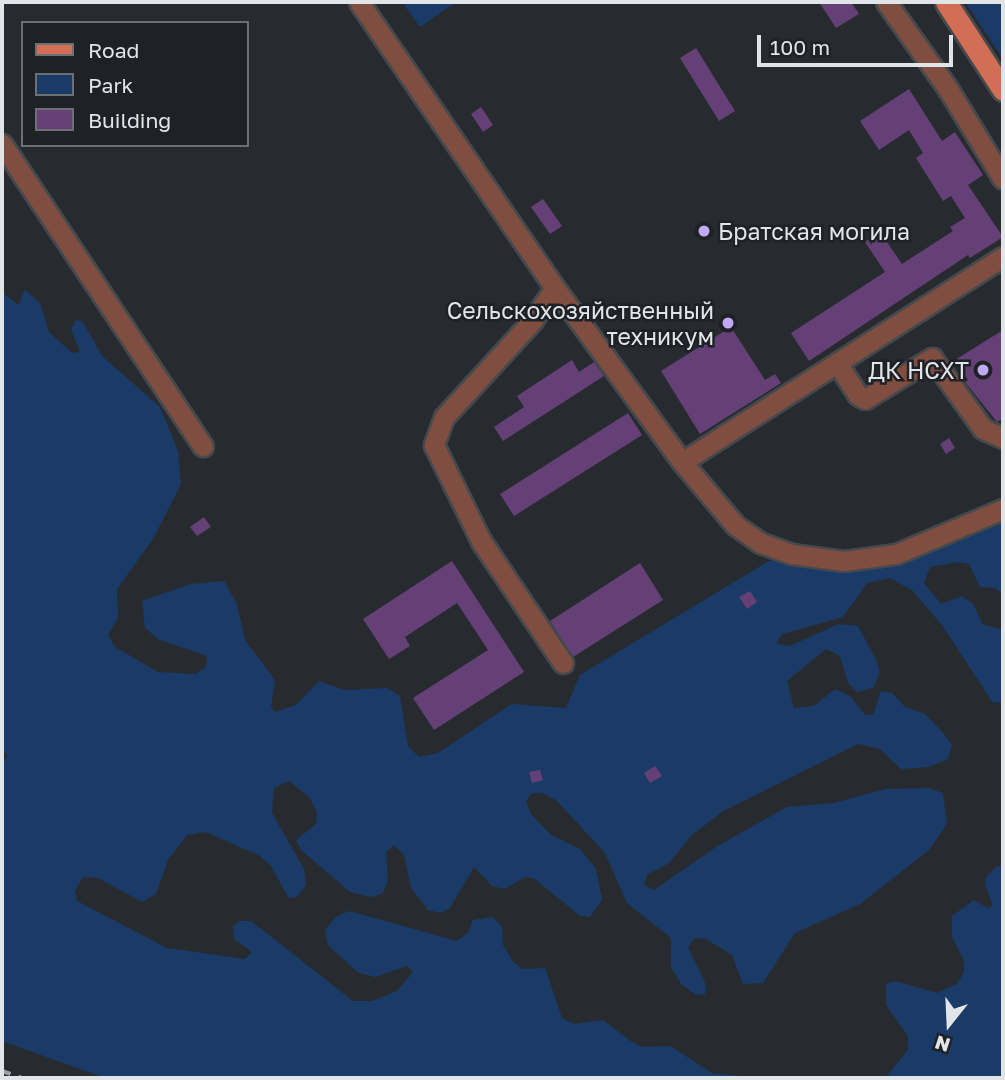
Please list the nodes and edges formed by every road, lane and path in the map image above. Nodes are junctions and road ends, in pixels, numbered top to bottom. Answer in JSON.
{"nodes":[{"id":1,"x":359,"y":2,"type":"edge"},
{"id":2,"x":886,"y":2,"type":"edge"},
{"id":3,"x":946,"y":2,"type":"edge"},
{"id":4,"x":1003,"y":90,"type":"edge"},
{"id":5,"x":2,"y":144,"type":"edge"},
{"id":6,"x":1003,"y":179,"type":"edge"},
{"id":7,"x":1003,"y":257,"type":"edge"},
{"id":8,"x":555,"y":288,"type":"junction"},
{"id":9,"x":838,"y":363,"type":"junction"},
{"id":10,"x":1003,"y":438,"type":"edge"},
{"id":11,"x":203,"y":446,"type":"dead end"},
{"id":12,"x":682,"y":462,"type":"junction"},
{"id":13,"x":1003,"y":509,"type":"edge"},
{"id":14,"x":563,"y":663,"type":"dead end"}],
"edges":[{"from":1,"to":8,"type":"street"},
{"from":2,"to":6,"type":"street"},
{"from":3,"to":4,"type":"main road"},
{"from":5,"to":11,"type":"street"},
{"from":7,"to":9,"type":"street"},
{"from":8,"to":12,"type":"street"},
{"from":8,"to":14,"type":"street"},
{"from":9,"to":10,"type":"street"},
{"from":9,"to":12,"type":"street"},
{"from":12,"to":13,"type":"street"}]}
